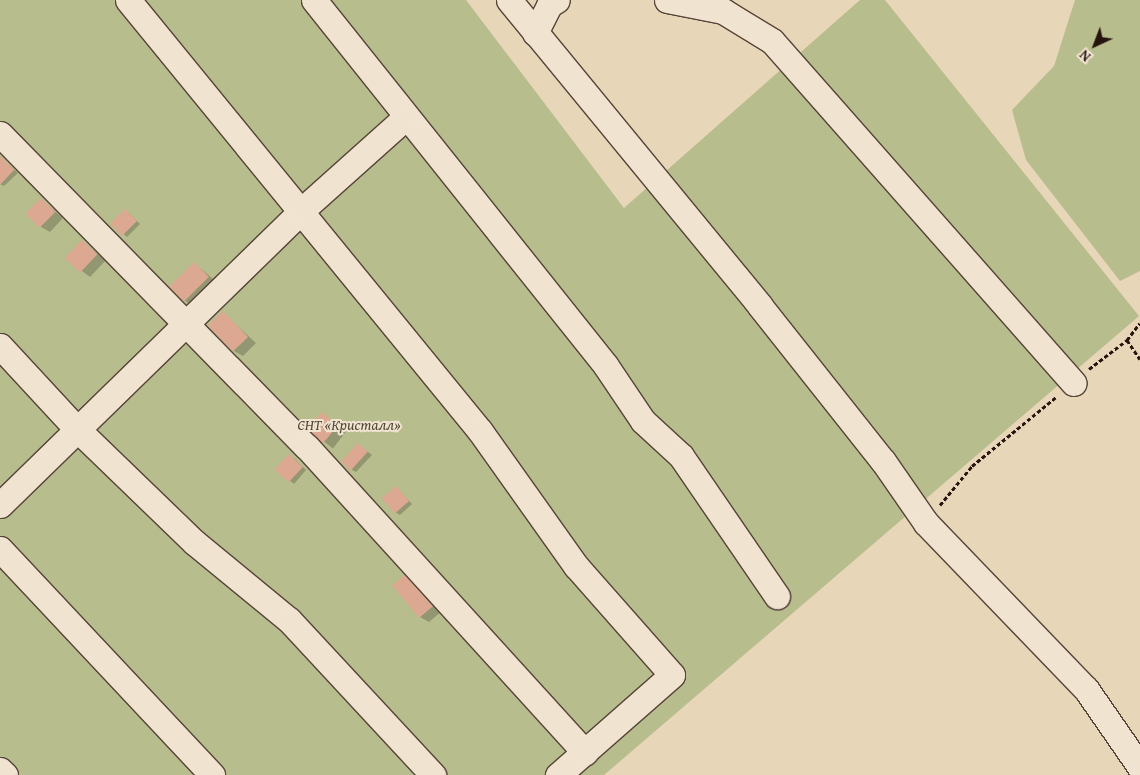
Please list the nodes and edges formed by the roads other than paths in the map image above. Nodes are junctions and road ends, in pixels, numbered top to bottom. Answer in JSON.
{"nodes":[{"id":1,"x":128,"y":0,"type":"edge"},
{"id":2,"x":314,"y":0,"type":"edge"},
{"id":3,"x":509,"y":0,"type":"edge"},
{"id":4,"x":557,"y":0,"type":"edge"},
{"id":5,"x":667,"y":0,"type":"edge"},
{"id":6,"x":536,"y":33,"type":"junction"},
{"id":7,"x":405,"y":118,"type":"junction"},
{"id":8,"x":0,"y":134,"type":"edge"},
{"id":9,"x":302,"y":210,"type":"junction"},
{"id":10,"x":184,"y":323,"type":"junction"},
{"id":11,"x":0,"y":346,"type":"edge"},
{"id":12,"x":1073,"y":383,"type":"road end"},
{"id":13,"x":76,"y":428,"type":"junction"},
{"id":14,"x":0,"y":505,"type":"edge"},
{"id":15,"x":0,"y":549,"type":"edge"},
{"id":16,"x":777,"y":596,"type":"dead end"},
{"id":17,"x":585,"y":752,"type":"junction"},
{"id":18,"x":1140,"y":767,"type":"edge"},
{"id":19,"x":0,"y":770,"type":"edge"},
{"id":20,"x":5,"y":775,"type":"edge"},
{"id":21,"x":212,"y":775,"type":"edge"},
{"id":22,"x":433,"y":775,"type":"edge"},
{"id":23,"x":558,"y":775,"type":"edge"}],
"edges":[{"from":1,"to":9,"type":"street"},
{"from":2,"to":7,"type":"street"},
{"from":3,"to":6,"type":"street"},
{"from":4,"to":6,"type":"street"},
{"from":5,"to":12,"type":"street"},
{"from":6,"to":18,"type":"street"},
{"from":7,"to":9,"type":"street"},
{"from":7,"to":16,"type":"street"},
{"from":8,"to":10,"type":"street"},
{"from":9,"to":10,"type":"street"},
{"from":9,"to":17,"type":"street"},
{"from":10,"to":13,"type":"street"},
{"from":10,"to":17,"type":"street"},
{"from":11,"to":13,"type":"street"},
{"from":13,"to":14,"type":"street"},
{"from":13,"to":22,"type":"street"},
{"from":15,"to":21,"type":"street"},
{"from":17,"to":23,"type":"street"},
{"from":19,"to":20,"type":"street"}]}
